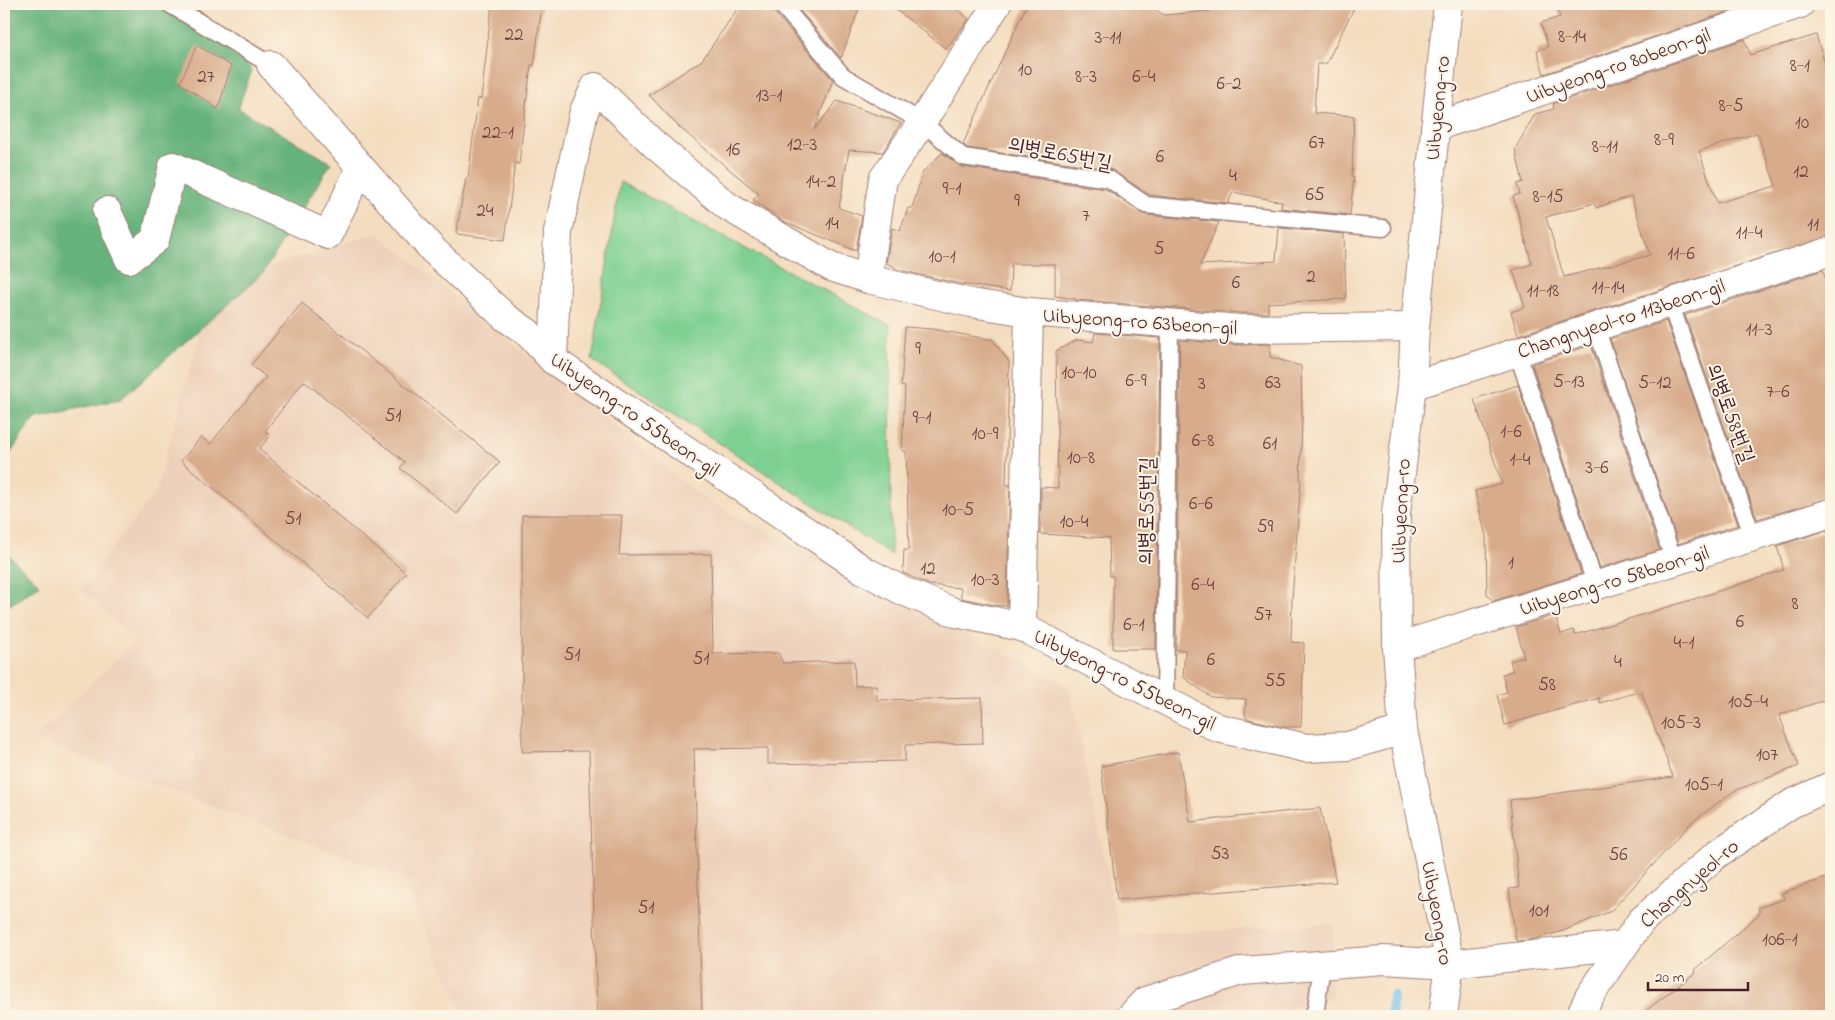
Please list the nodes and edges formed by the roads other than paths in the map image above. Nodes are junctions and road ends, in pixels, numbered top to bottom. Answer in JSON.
{"nodes":[{"id":1,"x":169,"y":4,"type":"edge"},
{"id":2,"x":781,"y":4,"type":"edge"},
{"id":3,"x":997,"y":4,"type":"edge"},
{"id":4,"x":1448,"y":4,"type":"edge"},
{"id":5,"x":1800,"y":4,"type":"edge"},
{"id":6,"x":271,"y":65,"type":"joint"},
{"id":7,"x":922,"y":122,"type":"junction"},
{"id":8,"x":1436,"y":127,"type":"junction"},
{"id":9,"x":360,"y":168,"type":"junction"},
{"id":10,"x":107,"y":211,"type":"dead end"},
{"id":11,"x":1383,"y":228,"type":"dead end"},
{"id":12,"x":1831,"y":251,"type":"edge"},
{"id":13,"x":868,"y":279,"type":"junction"},
{"id":14,"x":1670,"y":303,"type":"junction"},
{"id":15,"x":1029,"y":312,"type":"junction"},
{"id":16,"x":1170,"y":323,"type":"junction"},
{"id":17,"x":1415,"y":327,"type":"junction"},
{"id":18,"x":1596,"y":327,"type":"junction"},
{"id":19,"x":1517,"y":352,"type":"junction"},
{"id":20,"x":553,"y":360,"type":"junction"},
{"id":21,"x":1412,"y":386,"type":"junction"},
{"id":22,"x":1831,"y":513,"type":"edge"},
{"id":23,"x":1753,"y":537,"type":"junction"},
{"id":24,"x":1674,"y":562,"type":"junction"},
{"id":25,"x":1596,"y":586,"type":"junction"},
{"id":26,"x":1022,"y":627,"type":"junction"},
{"id":27,"x":1397,"y":647,"type":"junction"},
{"id":28,"x":1165,"y":700,"type":"junction"},
{"id":29,"x":1403,"y":730,"type":"junction"},
{"id":30,"x":1831,"y":786,"type":"edge"},
{"id":31,"x":1624,"y":945,"type":"junction"},
{"id":32,"x":1450,"y":964,"type":"junction"},
{"id":33,"x":1322,"y":965,"type":"junction"},
{"id":34,"x":1131,"y":1016,"type":"edge"},
{"id":35,"x":1312,"y":1016,"type":"edge"},
{"id":36,"x":1443,"y":1016,"type":"edge"},
{"id":37,"x":1580,"y":1016,"type":"edge"}],
"edges":[{"from":1,"to":6,"type":"lane"},
{"from":2,"to":7,"type":"lane","name":"의병로65번길"},
{"from":3,"to":7,"type":"street"},
{"from":4,"to":8,"type":"street","name":"Uibyeong-ro"},
{"from":5,"to":8,"type":"street","name":"Uibyeong-ro 80beon-gil"},
{"from":6,"to":9,"type":"street","name":"Uibyeong-ro 55beon-gil"},
{"from":7,"to":11,"type":"lane","name":"의병로65번길"},
{"from":7,"to":13,"type":"street"},
{"from":8,"to":17,"type":"street","name":"Uibyeong-ro"},
{"from":9,"to":10,"type":"street"},
{"from":9,"to":20,"type":"street","name":"Uibyeong-ro 55beon-gil"},
{"from":12,"to":14,"type":"street","name":"Changnyeol-ro 113beon-gil"},
{"from":13,"to":15,"type":"street","name":"Uibyeong-ro 63beon-gil"},
{"from":13,"to":20,"type":"street","name":"Uibyeong-ro 63beon-gil"},
{"from":14,"to":18,"type":"street","name":"Changnyeol-ro 113beon-gil"},
{"from":14,"to":23,"type":"lane","name":"의병로58번길"},
{"from":15,"to":16,"type":"street","name":"Uibyeong-ro 63beon-gil"},
{"from":15,"to":26,"type":"street","name":"Uibyeong-ro 55beon-gil"},
{"from":16,"to":17,"type":"street","name":"Uibyeong-ro 63beon-gil"},
{"from":16,"to":28,"type":"lane","name":"의병로55번길"},
{"from":17,"to":21,"type":"street","name":"Uibyeong-ro"},
{"from":18,"to":19,"type":"street","name":"Changnyeol-ro 113beon-gil"},
{"from":18,"to":24,"type":"lane"},
{"from":19,"to":21,"type":"street","name":"Changnyeol-ro 113beon-gil"},
{"from":19,"to":25,"type":"lane"},
{"from":20,"to":26,"type":"street","name":"Uibyeong-ro 55beon-gil"},
{"from":21,"to":27,"type":"street","name":"Uibyeong-ro"},
{"from":22,"to":23,"type":"street","name":"Uibyeong-ro 58beon-gil"},
{"from":23,"to":24,"type":"street","name":"Uibyeong-ro 58beon-gil"},
{"from":24,"to":25,"type":"street","name":"Uibyeong-ro 58beon-gil"},
{"from":25,"to":27,"type":"street","name":"Uibyeong-ro 58beon-gil"},
{"from":26,"to":28,"type":"street","name":"Uibyeong-ro 55beon-gil"},
{"from":27,"to":29,"type":"street","name":"Uibyeong-ro"},
{"from":28,"to":29,"type":"street","name":"Uibyeong-ro 55beon-gil"},
{"from":29,"to":32,"type":"street","name":"Uibyeong-ro"},
{"from":30,"to":31,"type":"street","name":"Changnyeol-ro"},
{"from":31,"to":32,"type":"street"},
{"from":31,"to":37,"type":"street","name":"Changnyeol-ro"},
{"from":32,"to":33,"type":"street"},
{"from":32,"to":36,"type":"street","name":"Uibyeong-ro"},
{"from":33,"to":34,"type":"street"},
{"from":33,"to":35,"type":"lane"}]}
